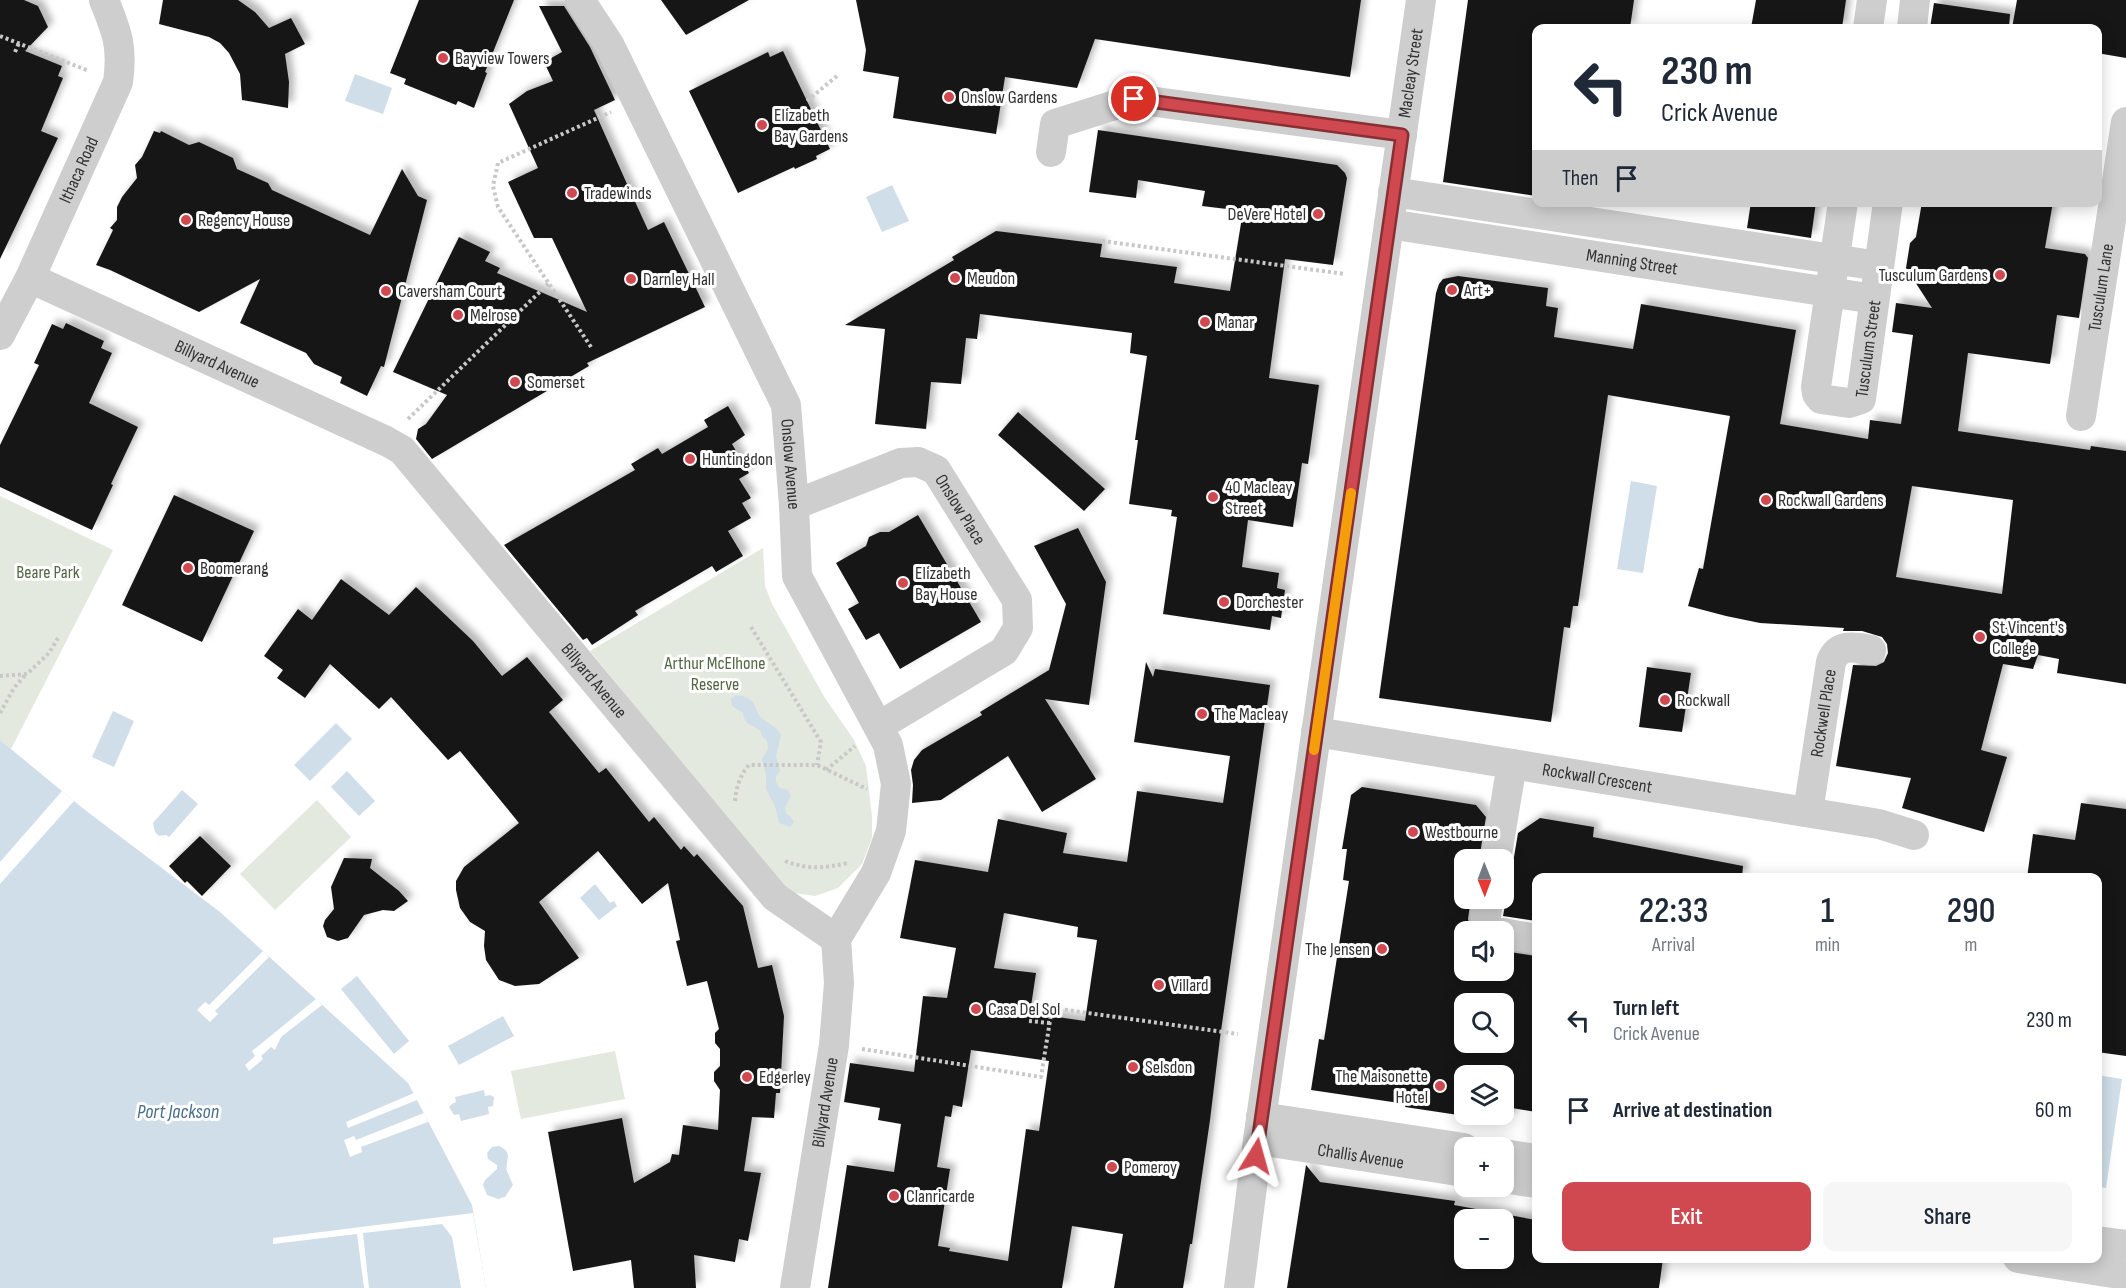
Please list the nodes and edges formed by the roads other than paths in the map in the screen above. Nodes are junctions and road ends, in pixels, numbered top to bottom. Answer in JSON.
{"nodes":[{"id":1,"x":104,"y":0,"type":"edge"},
{"id":2,"x":580,"y":0,"type":"edge"},
{"id":3,"x":1421,"y":0,"type":"edge"},
{"id":4,"x":1872,"y":0,"type":"edge"},
{"id":5,"x":1916,"y":0,"type":"edge"},
{"id":6,"x":1869,"y":24,"type":"edge"},
{"id":7,"x":1913,"y":24,"type":"edge"},
{"id":8,"x":2126,"y":122,"type":"edge"},
{"id":9,"x":1402,"y":135,"type":"junction"},
{"id":10,"x":1051,"y":152,"type":"dead end"},
{"id":11,"x":1394,"y":192,"type":"junction"},
{"id":12,"x":1842,"y":207,"type":"edge"},
{"id":13,"x":1887,"y":207,"type":"edge"},
{"id":14,"x":1389,"y":224,"type":"junction"},
{"id":15,"x":1834,"y":260,"type":"junction"},
{"id":16,"x":1879,"y":266,"type":"junction"},
{"id":17,"x":30,"y":278,"type":"junction"},
{"id":18,"x":1830,"y":292,"type":"junction"},
{"id":19,"x":1874,"y":299,"type":"junction"},
{"id":20,"x":0,"y":335,"type":"edge"},
{"id":21,"x":2082,"y":416,"type":"dead end"},
{"id":22,"x":794,"y":505,"type":"junction"},
{"id":23,"x":1871,"y":650,"type":"dead end"},
{"id":24,"x":879,"y":726,"type":"junction"},
{"id":25,"x":1316,"y":732,"type":"junction"},
{"id":26,"x":1512,"y":764,"type":"junction"},
{"id":27,"x":1808,"y":812,"type":"junction"},
{"id":28,"x":1914,"y":836,"type":"dead end"},
{"id":29,"x":1498,"y":849,"type":"edge"},
{"id":30,"x":1514,"y":935,"type":"edge"},
{"id":31,"x":1532,"y":938,"type":"edge"},
{"id":32,"x":836,"y":939,"type":"junction"},
{"id":33,"x":1259,"y":1128,"type":"junction"},
{"id":34,"x":1454,"y":1147,"type":"edge"},
{"id":35,"x":1514,"y":1156,"type":"edge"},
{"id":36,"x":1532,"y":1158,"type":"edge"},
{"id":37,"x":1454,"y":1170,"type":"edge"},
{"id":38,"x":1514,"y":1180,"type":"edge"},
{"id":39,"x":1532,"y":1182,"type":"edge"},
{"id":40,"x":2102,"y":1242,"type":"edge"},
{"id":41,"x":2126,"y":1245,"type":"edge"},
{"id":42,"x":2050,"y":1263,"type":"edge"},
{"id":43,"x":2126,"y":1275,"type":"edge"},
{"id":44,"x":795,"y":1288,"type":"edge"},
{"id":45,"x":1239,"y":1288,"type":"edge"}],
"edges":[{"from":1,"to":17,"type":"street","name":"Ithaca Road"},
{"from":2,"to":22,"type":"street","name":"Onslow Avenue"},
{"from":3,"to":9,"type":"street","name":"Macleay Street"},
{"from":4,"to":6,"type":"street"},
{"from":5,"to":7,"type":"street"},
{"from":8,"to":21,"type":"street","name":"Tusculum Lane"},
{"from":9,"to":10,"type":"street"},
{"from":9,"to":11,"type":"street","name":"Macleay Street"},
{"from":11,"to":14,"type":"street","name":"Macleay Street"},
{"from":11,"to":15,"type":"street","name":"Manning Street"},
{"from":12,"to":15,"type":"street","name":"Tusculum Street"},
{"from":13,"to":16,"type":"street","name":"Tusculum Street"},
{"from":14,"to":18,"type":"street","name":"Manning Street"},
{"from":14,"to":25,"type":"street","name":"Macleay Street"},
{"from":15,"to":16,"type":"street","name":"Manning Street"},
{"from":15,"to":18,"type":"street","name":"Tusculum Street"},
{"from":16,"to":19,"type":"street","name":"Tusculum Street"},
{"from":17,"to":20,"type":"street","name":"Ithaca Road"},
{"from":17,"to":32,"type":"street","name":"Billyard Avenue"},
{"from":18,"to":19,"type":"street","name":"Manning Street"},
{"from":18,"to":19,"type":"street","name":"Tusculum Street"},
{"from":22,"to":24,"type":"street","name":"Onslow Avenue"},
{"from":22,"to":24,"type":"street","name":"Onslow Place"},
{"from":23,"to":27,"type":"street","name":"Rockwell Place"},
{"from":24,"to":32,"type":"street","name":"Onslow Avenue"},
{"from":25,"to":26,"type":"street","name":"Rockwall Crescent"},
{"from":25,"to":33,"type":"street","name":"Macleay Street"},
{"from":26,"to":27,"type":"street","name":"Rockwall Crescent"},
{"from":26,"to":29,"type":"street"},
{"from":27,"to":28,"type":"street","name":"Rockwall Crescent"},
{"from":30,"to":31,"type":"street"},
{"from":32,"to":44,"type":"street","name":"Billyard Avenue"},
{"from":33,"to":34,"type":"street","name":"Challis Avenue"},
{"from":33,"to":37,"type":"street","name":"Challis Avenue"},
{"from":33,"to":45,"type":"street","name":"Macleay Street"},
{"from":35,"to":36,"type":"street"},
{"from":38,"to":39,"type":"street"},
{"from":40,"to":41,"type":"street"},
{"from":42,"to":43,"type":"street"}]}
